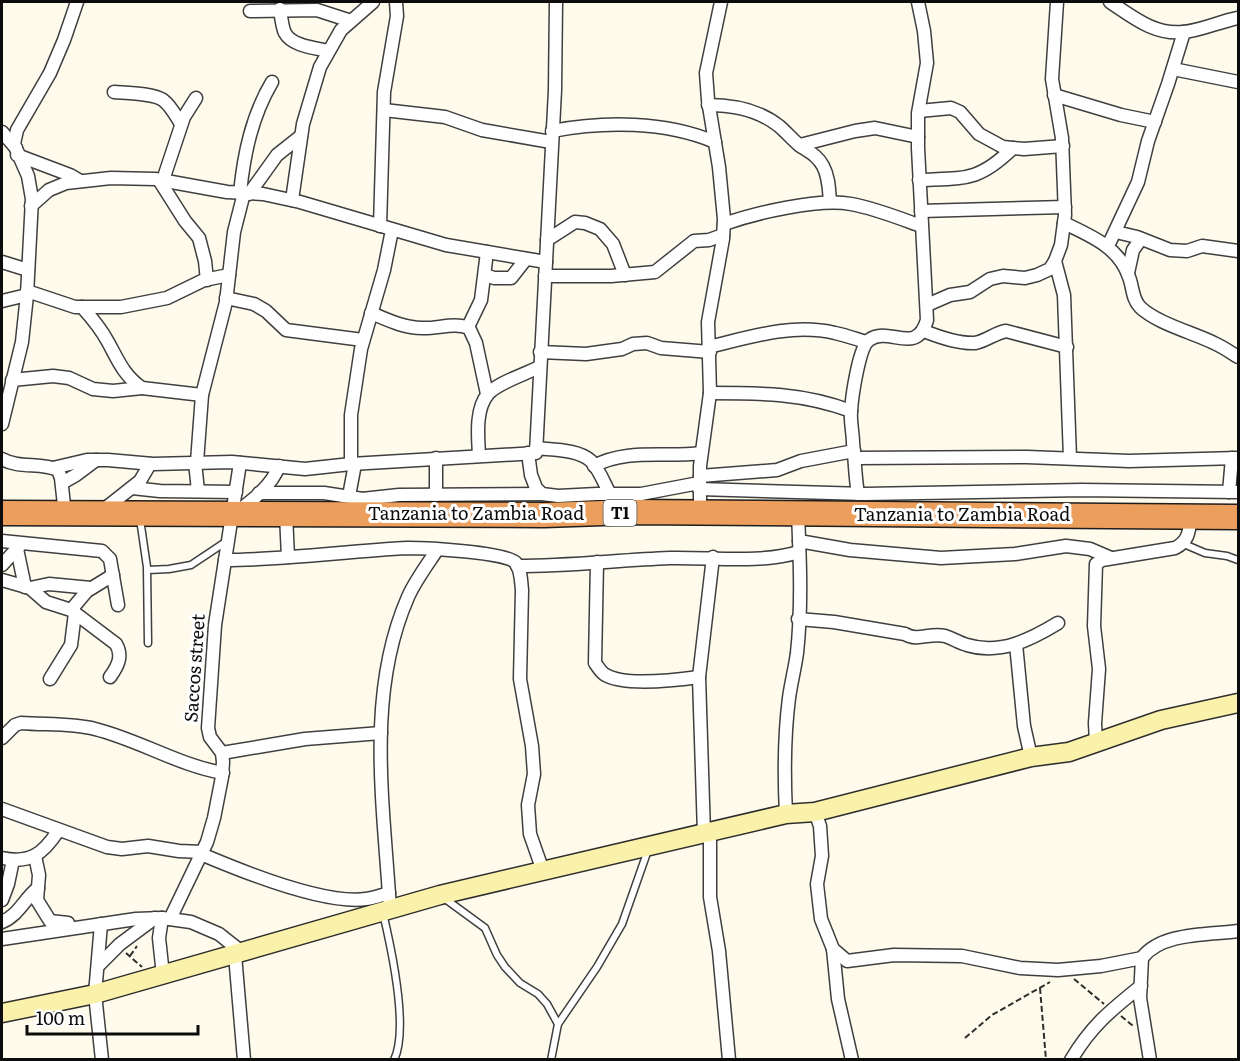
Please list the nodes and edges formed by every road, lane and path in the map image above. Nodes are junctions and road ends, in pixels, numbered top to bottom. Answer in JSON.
{"nodes":[{"id":1,"x":77,"y":2,"type":"edge"},
{"id":2,"x":373,"y":2,"type":"edge"},
{"id":3,"x":396,"y":2,"type":"edge"},
{"id":4,"x":556,"y":2,"type":"edge"},
{"id":5,"x":721,"y":2,"type":"edge"},
{"id":6,"x":918,"y":2,"type":"edge"},
{"id":7,"x":1057,"y":2,"type":"edge"},
{"id":8,"x":1110,"y":2,"type":"edge"},
{"id":9,"x":280,"y":9,"type":"junction"},
{"id":10,"x":250,"y":11,"type":"dead end"},
{"id":11,"x":351,"y":21,"type":"junction"},
{"id":12,"x":1238,"y":21,"type":"edge"},
{"id":13,"x":1184,"y":32,"type":"junction"},
{"id":14,"x":328,"y":51,"type":"junction"},
{"id":15,"x":1173,"y":69,"type":"junction"},
{"id":16,"x":272,"y":81,"type":"dead end"},
{"id":17,"x":1239,"y":82,"type":"edge"},
{"id":18,"x":114,"y":92,"type":"dead end"},
{"id":19,"x":1054,"y":95,"type":"junction"},
{"id":20,"x":196,"y":98,"type":"dead end"},
{"id":21,"x":708,"y":105,"type":"junction"},
{"id":22,"x":384,"y":110,"type":"junction"},
{"id":23,"x":919,"y":111,"type":"junction"},
{"id":24,"x":1155,"y":122,"type":"junction"},
{"id":25,"x":181,"y":124,"type":"junction"},
{"id":26,"x":2,"y":132,"type":"edge"},
{"id":27,"x":301,"y":136,"type":"junction"},
{"id":28,"x":552,"y":137,"type":"junction"},
{"id":29,"x":918,"y":137,"type":"junction"},
{"id":30,"x":715,"y":142,"type":"junction"},
{"id":31,"x":800,"y":145,"type":"junction"},
{"id":32,"x":1063,"y":146,"type":"junction"},
{"id":33,"x":1013,"y":148,"type":"junction"},
{"id":34,"x":16,"y":151,"type":"junction"},
{"id":35,"x":161,"y":180,"type":"junction"},
{"id":36,"x":919,"y":180,"type":"junction"},
{"id":37,"x":80,"y":181,"type":"junction"},
{"id":38,"x":244,"y":193,"type":"junction"},
{"id":39,"x":292,"y":200,"type":"junction"},
{"id":40,"x":830,"y":202,"type":"junction"},
{"id":41,"x":32,"y":206,"type":"junction"},
{"id":42,"x":1065,"y":207,"type":"junction"},
{"id":43,"x":921,"y":211,"type":"junction"},
{"id":44,"x":1064,"y":223,"type":"junction"},
{"id":45,"x":921,"y":226,"type":"junction"},
{"id":46,"x":386,"y":228,"type":"junction"},
{"id":47,"x":724,"y":229,"type":"junction"},
{"id":48,"x":1116,"y":231,"type":"junction"},
{"id":49,"x":1142,"y":239,"type":"junction"},
{"id":50,"x":547,"y":240,"type":"junction"},
{"id":51,"x":1108,"y":246,"type":"junction"},
{"id":52,"x":1239,"y":250,"type":"edge"},
{"id":53,"x":487,"y":252,"type":"junction"},
{"id":54,"x":526,"y":259,"type":"junction"},
{"id":55,"x":1055,"y":261,"type":"junction"},
{"id":56,"x":2,"y":262,"type":"edge"},
{"id":57,"x":546,"y":262,"type":"junction"},
{"id":58,"x":28,"y":270,"type":"junction"},
{"id":59,"x":1128,"y":274,"type":"junction"},
{"id":60,"x":229,"y":275,"type":"junction"},
{"id":61,"x":485,"y":275,"type":"junction"},
{"id":62,"x":625,"y":275,"type":"junction"},
{"id":63,"x":545,"y":276,"type":"junction"},
{"id":64,"x":207,"y":280,"type":"junction"},
{"id":65,"x":27,"y":293,"type":"junction"},
{"id":66,"x":226,"y":298,"type":"junction"},
{"id":67,"x":2,"y":301,"type":"edge"},
{"id":68,"x":927,"y":305,"type":"junction"},
{"id":69,"x":82,"y":307,"type":"junction"},
{"id":70,"x":371,"y":314,"type":"junction"},
{"id":71,"x":468,"y":327,"type":"junction"},
{"id":72,"x":924,"y":331,"type":"junction"},
{"id":73,"x":363,"y":340,"type":"junction"},
{"id":74,"x":866,"y":342,"type":"junction"},
{"id":75,"x":1067,"y":347,"type":"junction"},
{"id":76,"x":710,"y":349,"type":"junction"},
{"id":77,"x":540,"y":352,"type":"junction"},
{"id":78,"x":1239,"y":357,"type":"edge"},
{"id":79,"x":539,"y":367,"type":"junction"},
{"id":80,"x":8,"y":387,"type":"edge"},
{"id":81,"x":142,"y":388,"type":"junction"},
{"id":82,"x":710,"y":393,"type":"junction"},
{"id":83,"x":488,"y":394,"type":"junction"},
{"id":84,"x":202,"y":395,"type":"junction"},
{"id":85,"x":851,"y":411,"type":"junction"},
{"id":86,"x":2,"y":424,"type":"edge"},
{"id":87,"x":532,"y":450,"type":"junction"},
{"id":88,"x":701,"y":453,"type":"junction"},
{"id":89,"x":479,"y":455,"type":"junction"},
{"id":90,"x":854,"y":455,"type":"junction"},
{"id":91,"x":436,"y":458,"type":"junction"},
{"id":92,"x":1070,"y":458,"type":"junction"},
{"id":93,"x":1235,"y":458,"type":"edge"},
{"id":94,"x":2,"y":459,"type":"edge"},
{"id":95,"x":96,"y":459,"type":"junction"},
{"id":96,"x":196,"y":462,"type":"junction"},
{"id":97,"x":240,"y":462,"type":"junction"},
{"id":98,"x":150,"y":464,"type":"junction"},
{"id":99,"x":353,"y":464,"type":"junction"},
{"id":100,"x":279,"y":466,"type":"junction"},
{"id":101,"x":594,"y":466,"type":"junction"},
{"id":102,"x":52,"y":468,"type":"junction"},
{"id":103,"x":62,"y":483,"type":"junction"},
{"id":104,"x":699,"y":483,"type":"junction"},
{"id":105,"x":132,"y":488,"type":"junction"},
{"id":106,"x":198,"y":491,"type":"junction"},
{"id":107,"x":1234,"y":492,"type":"edge"},
{"id":108,"x":259,"y":493,"type":"junction"},
{"id":109,"x":542,"y":494,"type":"junction"},
{"id":110,"x":610,"y":494,"type":"junction"},
{"id":111,"x":858,"y":494,"type":"junction"},
{"id":112,"x":436,"y":495,"type":"junction"},
{"id":113,"x":349,"y":496,"type":"junction"},
{"id":114,"x":362,"y":499,"type":"junction"},
{"id":115,"x":234,"y":503,"type":"junction"},
{"id":116,"x":2,"y":513,"type":"edge"},
{"id":117,"x":700,"y":513,"type":"junction"},
{"id":118,"x":65,"y":514,"type":"junction"},
{"id":119,"x":99,"y":514,"type":"junction"},
{"id":120,"x":139,"y":514,"type":"junction"},
{"id":121,"x":286,"y":514,"type":"junction"},
{"id":122,"x":798,"y":514,"type":"junction"},
{"id":123,"x":391,"y":515,"type":"junction"},
{"id":124,"x":1191,"y":517,"type":"junction"},
{"id":125,"x":1239,"y":517,"type":"edge"},
{"id":126,"x":228,"y":540,"type":"junction"},
{"id":127,"x":2,"y":541,"type":"edge"},
{"id":128,"x":1184,"y":544,"type":"junction"},
{"id":129,"x":19,"y":546,"type":"junction"},
{"id":130,"x":799,"y":547,"type":"junction"},
{"id":131,"x":437,"y":550,"type":"junction"},
{"id":132,"x":288,"y":557,"type":"junction"},
{"id":133,"x":713,"y":557,"type":"junction"},
{"id":134,"x":1111,"y":558,"type":"junction"},
{"id":135,"x":225,"y":560,"type":"junction"},
{"id":136,"x":1239,"y":560,"type":"edge"},
{"id":137,"x":597,"y":562,"type":"junction"},
{"id":138,"x":2,"y":565,"type":"edge"},
{"id":139,"x":517,"y":566,"type":"junction"},
{"id":140,"x":148,"y":570,"type":"junction"},
{"id":141,"x":113,"y":575,"type":"junction"},
{"id":142,"x":2,"y":580,"type":"edge"},
{"id":143,"x":27,"y":587,"type":"junction"},
{"id":144,"x":91,"y":588,"type":"junction"},
{"id":145,"x":118,"y":605,"type":"dead end"},
{"id":146,"x":73,"y":612,"type":"junction"},
{"id":147,"x":798,"y":619,"type":"junction"},
{"id":148,"x":1058,"y":623,"type":"dead end"},
{"id":149,"x":148,"y":643,"type":"dead end"},
{"id":150,"x":1016,"y":644,"type":"junction"},
{"id":151,"x":110,"y":677,"type":"dead end"},
{"id":152,"x":699,"y":677,"type":"junction"},
{"id":153,"x":50,"y":679,"type":"dead end"},
{"id":154,"x":1239,"y":703,"type":"edge"},
{"id":155,"x":381,"y":733,"type":"junction"},
{"id":156,"x":2,"y":738,"type":"edge"},
{"id":157,"x":1096,"y":743,"type":"junction"},
{"id":158,"x":222,"y":753,"type":"junction"},
{"id":159,"x":1031,"y":757,"type":"junction"},
{"id":160,"x":223,"y":773,"type":"junction"},
{"id":161,"x":2,"y":809,"type":"edge"},
{"id":162,"x":815,"y":812,"type":"junction"},
{"id":163,"x":786,"y":814,"type":"junction"},
{"id":164,"x":58,"y":831,"type":"junction"},
{"id":165,"x":707,"y":834,"type":"junction"},
{"id":166,"x":649,"y":847,"type":"junction"},
{"id":167,"x":202,"y":853,"type":"junction"},
{"id":168,"x":35,"y":856,"type":"junction"},
{"id":169,"x":7,"y":859,"type":"edge"},
{"id":170,"x":543,"y":871,"type":"junction"},
{"id":171,"x":33,"y":892,"type":"junction"},
{"id":172,"x":3,"y":895,"type":"edge"},
{"id":173,"x":440,"y":895,"type":"junction"},
{"id":174,"x":387,"y":905,"type":"junction"},
{"id":175,"x":162,"y":918,"type":"junction"},
{"id":176,"x":2,"y":922,"type":"edge"},
{"id":177,"x":100,"y":924,"type":"junction"},
{"id":178,"x":73,"y":928,"type":"junction"},
{"id":179,"x":1239,"y":931,"type":"edge"},
{"id":180,"x":2,"y":939,"type":"edge"},
{"id":181,"x":118,"y":946,"type":"junction"},
{"id":182,"x":833,"y":949,"type":"junction"},
{"id":183,"x":239,"y":954,"type":"junction"},
{"id":184,"x":1142,"y":958,"type":"junction"},
{"id":185,"x":98,"y":966,"type":"junction"},
{"id":186,"x":1065,"y":970,"type":"junction"},
{"id":187,"x":160,"y":976,"type":"junction"},
{"id":188,"x":1140,"y":986,"type":"junction"},
{"id":189,"x":1040,"y":988,"type":"junction"},
{"id":190,"x":95,"y":994,"type":"junction"},
{"id":191,"x":1111,"y":1009,"type":"junction"},
{"id":192,"x":2,"y":1013,"type":"edge"},
{"id":193,"x":558,"y":1024,"type":"junction"},
{"id":194,"x":1146,"y":1036,"type":"junction"},
{"id":195,"x":965,"y":1038,"type":"dead end"},
{"id":196,"x":102,"y":1059,"type":"edge"},
{"id":197,"x":244,"y":1059,"type":"edge"},
{"id":198,"x":394,"y":1059,"type":"edge"},
{"id":199,"x":551,"y":1059,"type":"edge"},
{"id":200,"x":729,"y":1059,"type":"edge"},
{"id":201,"x":852,"y":1059,"type":"edge"},
{"id":202,"x":1046,"y":1059,"type":"edge"},
{"id":203,"x":1071,"y":1059,"type":"edge"},
{"id":204,"x":1150,"y":1059,"type":"edge"}],
"edges":[{"from":1,"to":34,"type":"street"},
{"from":2,"to":11,"type":"street"},
{"from":3,"to":22,"type":"street"},
{"from":4,"to":28,"type":"street"},
{"from":5,"to":21,"type":"street"},
{"from":6,"to":23,"type":"street"},
{"from":7,"to":19,"type":"street"},
{"from":8,"to":13,"type":"street"},
{"from":9,"to":10,"type":"street"},
{"from":9,"to":11,"type":"street"},
{"from":9,"to":14,"type":"street"},
{"from":11,"to":14,"type":"street"},
{"from":12,"to":13,"type":"street"},
{"from":13,"to":15,"type":"street"},
{"from":14,"to":27,"type":"street"},
{"from":15,"to":17,"type":"street"},
{"from":15,"to":24,"type":"street"},
{"from":16,"to":38,"type":"street"},
{"from":18,"to":25,"type":"street"},
{"from":19,"to":24,"type":"street"},
{"from":19,"to":32,"type":"street"},
{"from":20,"to":25,"type":"street"},
{"from":21,"to":30,"type":"street"},
{"from":21,"to":31,"type":"street"},
{"from":22,"to":28,"type":"street"},
{"from":22,"to":46,"type":"street"},
{"from":23,"to":29,"type":"street"},
{"from":23,"to":33,"type":"street"},
{"from":24,"to":48,"type":"street"},
{"from":25,"to":35,"type":"street"},
{"from":26,"to":34,"type":"street"},
{"from":27,"to":38,"type":"street"},
{"from":27,"to":39,"type":"street"},
{"from":28,"to":30,"type":"street"},
{"from":28,"to":50,"type":"street"},
{"from":29,"to":31,"type":"street"},
{"from":29,"to":36,"type":"street"},
{"from":30,"to":47,"type":"street"},
{"from":31,"to":40,"type":"street"},
{"from":32,"to":33,"type":"street"},
{"from":32,"to":42,"type":"street"},
{"from":33,"to":36,"type":"street"},
{"from":34,"to":37,"type":"street"},
{"from":34,"to":41,"type":"street"},
{"from":35,"to":37,"type":"street"},
{"from":35,"to":38,"type":"street"},
{"from":35,"to":64,"type":"street"},
{"from":36,"to":43,"type":"street"},
{"from":37,"to":41,"type":"street"},
{"from":38,"to":39,"type":"street"},
{"from":38,"to":60,"type":"street"},
{"from":39,"to":46,"type":"street"},
{"from":40,"to":45,"type":"street"},
{"from":40,"to":47,"type":"street"},
{"from":41,"to":58,"type":"street"},
{"from":42,"to":43,"type":"street"},
{"from":42,"to":44,"type":"street"},
{"from":43,"to":45,"type":"street"},
{"from":44,"to":51,"type":"street"},
{"from":44,"to":55,"type":"street"},
{"from":45,"to":68,"type":"street"},
{"from":46,"to":53,"type":"street"},
{"from":46,"to":70,"type":"street"},
{"from":47,"to":62,"type":"street"},
{"from":47,"to":76,"type":"street"},
{"from":48,"to":49,"type":"street"},
{"from":48,"to":51,"type":"street"},
{"from":49,"to":52,"type":"street"},
{"from":49,"to":59,"type":"street"},
{"from":50,"to":57,"type":"street"},
{"from":50,"to":62,"type":"street"},
{"from":51,"to":59,"type":"street"},
{"from":53,"to":54,"type":"street"},
{"from":53,"to":61,"type":"street"},
{"from":54,"to":57,"type":"street"},
{"from":54,"to":61,"type":"street"},
{"from":55,"to":68,"type":"street"},
{"from":55,"to":75,"type":"street"},
{"from":56,"to":58,"type":"street"},
{"from":57,"to":63,"type":"street"},
{"from":58,"to":65,"type":"street"},
{"from":59,"to":78,"type":"street"},
{"from":60,"to":64,"type":"street"},
{"from":60,"to":66,"type":"street"},
{"from":61,"to":71,"type":"street"},
{"from":62,"to":63,"type":"street"},
{"from":63,"to":77,"type":"street"},
{"from":64,"to":69,"type":"street"},
{"from":65,"to":67,"type":"street"},
{"from":65,"to":69,"type":"street"},
{"from":65,"to":80,"type":"street"},
{"from":66,"to":73,"type":"street"},
{"from":66,"to":84,"type":"street"},
{"from":68,"to":72,"type":"street"},
{"from":69,"to":81,"type":"street"},
{"from":70,"to":71,"type":"street"},
{"from":70,"to":73,"type":"street"},
{"from":71,"to":83,"type":"street"},
{"from":72,"to":74,"type":"street"},
{"from":72,"to":75,"type":"street"},
{"from":73,"to":99,"type":"street"},
{"from":74,"to":76,"type":"street"},
{"from":74,"to":85,"type":"street"},
{"from":75,"to":92,"type":"street"},
{"from":76,"to":77,"type":"street"},
{"from":76,"to":82,"type":"street"},
{"from":77,"to":79,"type":"street"},
{"from":79,"to":83,"type":"street"},
{"from":79,"to":87,"type":"street"},
{"from":80,"to":81,"type":"street"},
{"from":80,"to":86,"type":"street"},
{"from":81,"to":84,"type":"street"},
{"from":82,"to":85,"type":"street"},
{"from":82,"to":88,"type":"street"},
{"from":83,"to":89,"type":"street"},
{"from":84,"to":96,"type":"street"},
{"from":85,"to":90,"type":"street"},
{"from":87,"to":89,"type":"street"},
{"from":87,"to":101,"type":"street"},
{"from":87,"to":109,"type":"street"},
{"from":88,"to":101,"type":"street"},
{"from":88,"to":104,"type":"street"},
{"from":89,"to":91,"type":"street"},
{"from":90,"to":92,"type":"street"},
{"from":90,"to":104,"type":"street"},
{"from":90,"to":111,"type":"street"},
{"from":91,"to":99,"type":"street"},
{"from":91,"to":112,"type":"street"},
{"from":92,"to":93,"type":"street"},
{"from":93,"to":107,"type":"street"},
{"from":94,"to":102,"type":"street"},
{"from":95,"to":98,"type":"street"},
{"from":95,"to":102,"type":"street"},
{"from":95,"to":103,"type":"street"},
{"from":96,"to":97,"type":"street"},
{"from":96,"to":98,"type":"street"},
{"from":96,"to":106,"type":"street"},
{"from":97,"to":100,"type":"street"},
{"from":97,"to":115,"type":"street","name":"Saccos street"},
{"from":98,"to":105,"type":"street"},
{"from":99,"to":100,"type":"street"},
{"from":99,"to":113,"type":"street"},
{"from":100,"to":108,"type":"street"},
{"from":101,"to":110,"type":"street"},
{"from":102,"to":103,"type":"street"},
{"from":103,"to":118,"type":"street"},
{"from":104,"to":110,"type":"street"},
{"from":104,"to":111,"type":"street"},
{"from":104,"to":117,"type":"street"},
{"from":105,"to":106,"type":"street"},
{"from":105,"to":119,"type":"street"},
{"from":106,"to":115,"type":"street"},
{"from":107,"to":111,"type":"street"},
{"from":108,"to":113,"type":"street"},
{"from":108,"to":115,"type":"street"},
{"from":109,"to":110,"type":"street"},
{"from":109,"to":112,"type":"street"},
{"from":112,"to":114,"type":"street"},
{"from":113,"to":114,"type":"street"},
{"from":114,"to":123,"type":"street"},
{"from":115,"to":120,"type":"highway","name":"Tanzania to Zambia Road","number":"T1"},
{"from":115,"to":121,"type":"highway","name":"Tanzania to Zambia Road","number":"T1"},
{"from":115,"to":126,"type":"street","name":"Saccos street"},
{"from":116,"to":118,"type":"highway","name":"Tanzania to Zambia Road","number":"T1"},
{"from":117,"to":122,"type":"highway","name":"Tanzania to Zambia Road","number":"T1"},
{"from":117,"to":123,"type":"highway","name":"Tanzania to Zambia Road","number":"T1"},
{"from":118,"to":119,"type":"highway","name":"Tanzania to Zambia Road","number":"T1"},
{"from":119,"to":120,"type":"highway","name":"Tanzania to Zambia Road","number":"T1"},
{"from":120,"to":140,"type":"lane"},
{"from":121,"to":123,"type":"highway","name":"Tanzania to Zambia Road","number":"T1"},
{"from":121,"to":132,"type":"street"},
{"from":122,"to":124,"type":"highway","name":"Tanzania to Zambia Road","number":"T1"},
{"from":122,"to":130,"type":"street"},
{"from":124,"to":125,"type":"highway","name":"Tanzania to Zambia Road","number":"T1"},
{"from":124,"to":128,"type":"street"},
{"from":126,"to":135,"type":"street","name":"Saccos street"},
{"from":126,"to":140,"type":"lane"},
{"from":127,"to":129,"type":"street"},
{"from":128,"to":134,"type":"street"},
{"from":128,"to":136,"type":"lane"},
{"from":129,"to":138,"type":"street"},
{"from":129,"to":141,"type":"street"},
{"from":129,"to":143,"type":"street"},
{"from":130,"to":133,"type":"street"},
{"from":130,"to":134,"type":"street"},
{"from":130,"to":147,"type":"street"},
{"from":131,"to":132,"type":"street"},
{"from":131,"to":139,"type":"street"},
{"from":131,"to":155,"type":"street"},
{"from":132,"to":135,"type":"street"},
{"from":133,"to":137,"type":"street"},
{"from":133,"to":152,"type":"street"},
{"from":134,"to":157,"type":"street"},
{"from":135,"to":158,"type":"street","name":"Saccos street"},
{"from":137,"to":139,"type":"street"},
{"from":137,"to":152,"type":"street"},
{"from":139,"to":170,"type":"street"},
{"from":140,"to":149,"type":"lane"},
{"from":141,"to":144,"type":"street"},
{"from":141,"to":145,"type":"street"},
{"from":142,"to":143,"type":"street"},
{"from":143,"to":144,"type":"street"},
{"from":143,"to":146,"type":"street"},
{"from":144,"to":146,"type":"street"},
{"from":146,"to":151,"type":"street"},
{"from":146,"to":153,"type":"street"},
{"from":147,"to":150,"type":"street"},
{"from":147,"to":163,"type":"street"},
{"from":148,"to":150,"type":"street"},
{"from":150,"to":159,"type":"street"},
{"from":152,"to":165,"type":"street"},
{"from":154,"to":157,"type":"street"},
{"from":155,"to":158,"type":"street"},
{"from":155,"to":174,"type":"street"},
{"from":156,"to":160,"type":"street"},
{"from":157,"to":159,"type":"street"},
{"from":158,"to":160,"type":"street","name":"Saccos street"},
{"from":159,"to":162,"type":"street"},
{"from":160,"to":167,"type":"street","name":"Saccos street"},
{"from":161,"to":164,"type":"street"},
{"from":162,"to":163,"type":"street"},
{"from":162,"to":182,"type":"street"},
{"from":163,"to":165,"type":"street"},
{"from":164,"to":167,"type":"street"},
{"from":164,"to":168,"type":"street"},
{"from":165,"to":166,"type":"street"},
{"from":165,"to":200,"type":"street"},
{"from":166,"to":170,"type":"street"},
{"from":166,"to":193,"type":"lane"},
{"from":167,"to":174,"type":"street"},
{"from":167,"to":175,"type":"street","name":"Saccos street"},
{"from":168,"to":169,"type":"street"},
{"from":168,"to":171,"type":"street"},
{"from":169,"to":172,"type":"street"},
{"from":170,"to":173,"type":"street"},
{"from":171,"to":172,"type":"street"},
{"from":171,"to":176,"type":"street"},
{"from":171,"to":178,"type":"street"},
{"from":173,"to":174,"type":"street"},
{"from":173,"to":193,"type":"lane"},
{"from":174,"to":183,"type":"street"},
{"from":174,"to":198,"type":"lane"},
{"from":175,"to":177,"type":"street"},
{"from":175,"to":181,"type":"street"},
{"from":175,"to":183,"type":"street"},
{"from":175,"to":187,"type":"street"},
{"from":177,"to":178,"type":"street"},
{"from":177,"to":185,"type":"street"},
{"from":178,"to":180,"type":"street"},
{"from":179,"to":184,"type":"street"},
{"from":181,"to":185,"type":"street"},
{"from":181,"to":187,"type":"path"},
{"from":182,"to":186,"type":"street"},
{"from":182,"to":201,"type":"street"},
{"from":183,"to":187,"type":"street"},
{"from":183,"to":197,"type":"street"},
{"from":184,"to":186,"type":"street"},
{"from":184,"to":188,"type":"street"},
{"from":185,"to":190,"type":"street"},
{"from":186,"to":189,"type":"path"},
{"from":186,"to":191,"type":"path"},
{"from":187,"to":190,"type":"street"},
{"from":188,"to":191,"type":"street"},
{"from":188,"to":194,"type":"street"},
{"from":189,"to":195,"type":"path"},
{"from":189,"to":202,"type":"path"},
{"from":190,"to":192,"type":"street"},
{"from":190,"to":196,"type":"street"},
{"from":191,"to":194,"type":"path"},
{"from":191,"to":203,"type":"street"},
{"from":193,"to":199,"type":"lane"},
{"from":194,"to":204,"type":"street"}]}
